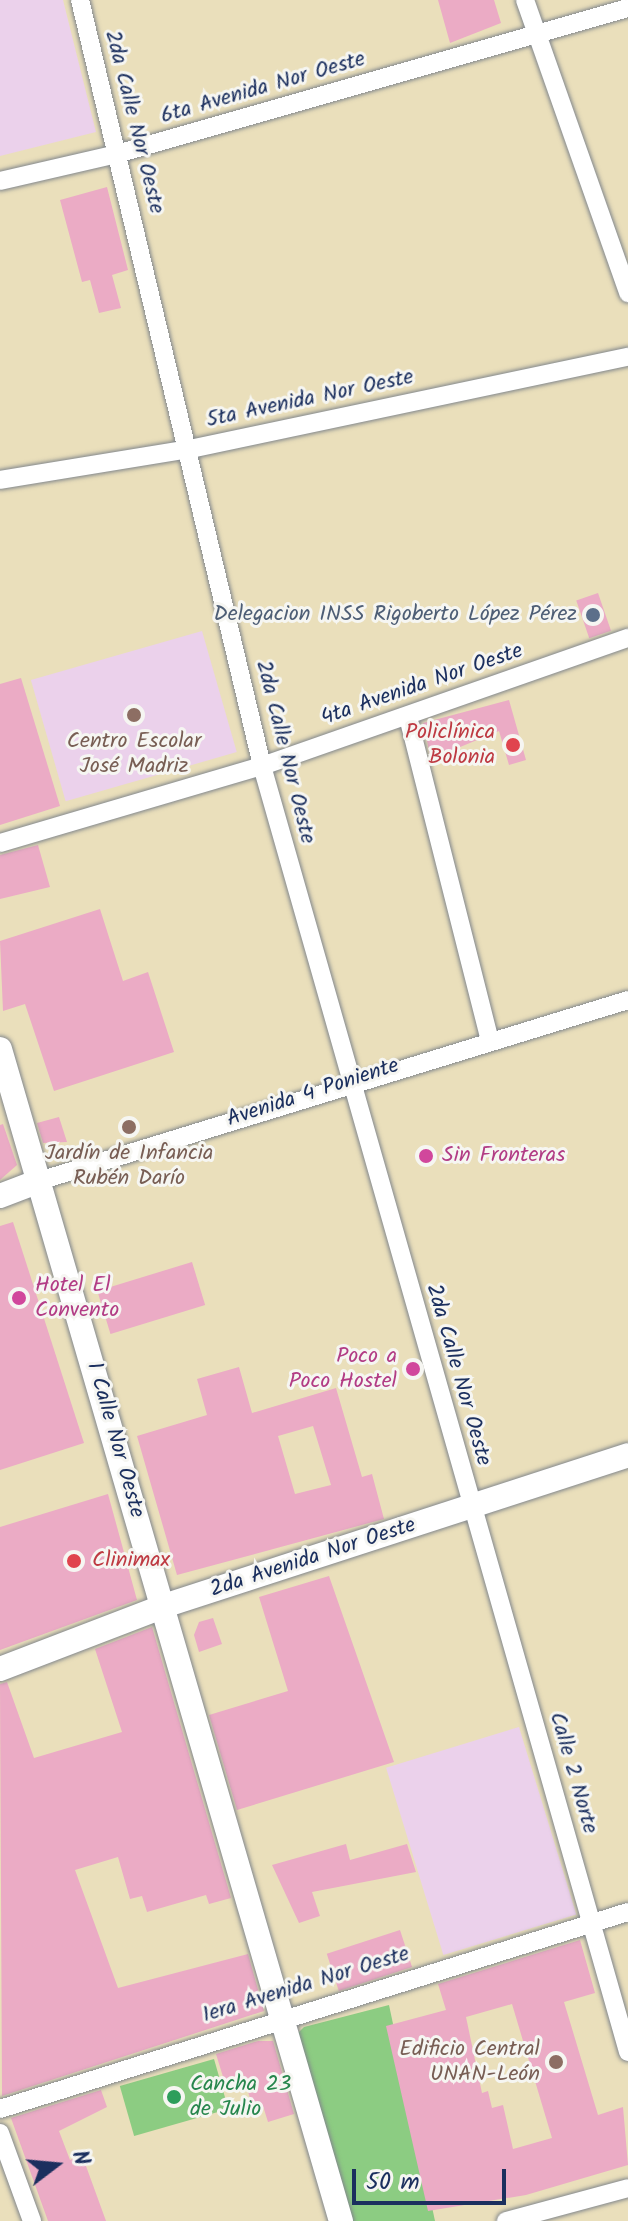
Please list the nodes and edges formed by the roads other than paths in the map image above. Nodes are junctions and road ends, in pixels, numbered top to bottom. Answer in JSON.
{"nodes":[{"id":1,"x":80,"y":0,"type":"edge"},
{"id":2,"x":525,"y":0,"type":"edge"},
{"id":3,"x":628,"y":8,"type":"edge"},
{"id":4,"x":537,"y":33,"type":"junction"},
{"id":5,"x":117,"y":154,"type":"junction"},
{"id":6,"x":0,"y":181,"type":"edge"},
{"id":7,"x":628,"y":293,"type":"edge"},
{"id":8,"x":628,"y":357,"type":"edge"},
{"id":9,"x":190,"y":449,"type":"junction"},
{"id":10,"x":0,"y":480,"type":"edge"},
{"id":11,"x":628,"y":638,"type":"edge"},
{"id":12,"x":408,"y":717,"type":"junction"},
{"id":13,"x":262,"y":766,"type":"junction"},
{"id":14,"x":0,"y":843,"type":"edge"},
{"id":15,"x":628,"y":1000,"type":"edge"},
{"id":16,"x":489,"y":1038,"type":"junction"},
{"id":17,"x":0,"y":1049,"type":"edge"},
{"id":18,"x":347,"y":1082,"type":"junction"},
{"id":19,"x":39,"y":1181,"type":"junction"},
{"id":20,"x":0,"y":1196,"type":"edge"},
{"id":21,"x":628,"y":1455,"type":"edge"},
{"id":22,"x":472,"y":1507,"type":"junction"},
{"id":23,"x":164,"y":1606,"type":"junction"},
{"id":24,"x":0,"y":1669,"type":"edge"},
{"id":25,"x":628,"y":1912,"type":"edge"},
{"id":26,"x":591,"y":1924,"type":"junction"},
{"id":27,"x":283,"y":2015,"type":"junction"},
{"id":28,"x":628,"y":2052,"type":"edge"},
{"id":29,"x":0,"y":2109,"type":"edge"},
{"id":30,"x":0,"y":2133,"type":"edge"},
{"id":31,"x":628,"y":2188,"type":"edge"},
{"id":32,"x":32,"y":2221,"type":"edge"},
{"id":33,"x":341,"y":2221,"type":"edge"},
{"id":34,"x":506,"y":2221,"type":"edge"}],
"edges":[{"from":1,"to":5,"type":"street","name":"2da Calle Nor Oeste"},
{"from":2,"to":4,"type":"street"},
{"from":3,"to":4,"type":"street","name":"6ta Avenida Nor Oeste"},
{"from":4,"to":5,"type":"street","name":"6ta Avenida Nor Oeste"},
{"from":4,"to":7,"type":"street"},
{"from":5,"to":6,"type":"street","name":"6ta Avenida Nor Oeste"},
{"from":5,"to":9,"type":"street","name":"2da Calle Nor Oeste"},
{"from":8,"to":9,"type":"street","name":"5ta Avenida Nor Oeste"},
{"from":9,"to":10,"type":"street","name":"5ta Avenida Nor Oeste"},
{"from":9,"to":13,"type":"street","name":"2da Calle Nor Oeste"},
{"from":11,"to":12,"type":"street","name":"4ta Avenida Nor Oeste"},
{"from":12,"to":13,"type":"street","name":"4ta Avenida Nor Oeste"},
{"from":12,"to":16,"type":"street"},
{"from":13,"to":14,"type":"street","name":"4ta Avenida Nor Oeste"},
{"from":13,"to":18,"type":"street","name":"2da Calle Nor Oeste"},
{"from":15,"to":16,"type":"street","name":"Avenida 4 Poniente"},
{"from":16,"to":18,"type":"street","name":"Avenida 4 Poniente"},
{"from":17,"to":19,"type":"street","name":"1 Calle Nor Oeste"},
{"from":18,"to":19,"type":"street","name":"Avenida 4 Poniente"},
{"from":18,"to":22,"type":"street","name":"2da Calle Nor Oeste"},
{"from":19,"to":20,"type":"street","name":"Avenida 4 Poniente"},
{"from":19,"to":23,"type":"street","name":"1 Calle Nor Oeste"},
{"from":21,"to":22,"type":"street","name":"2da Avenida Nor Oeste"},
{"from":22,"to":23,"type":"street","name":"2da Avenida Nor Oeste"},
{"from":22,"to":26,"type":"street","name":"Calle 2 Norte"},
{"from":23,"to":24,"type":"street","name":"2da Avenida Nor Oeste"},
{"from":23,"to":27,"type":"street","name":"1 Calle Nor Oeste"},
{"from":25,"to":26,"type":"street","name":"1era Avenida Nor Oeste"},
{"from":26,"to":27,"type":"street","name":"1era Avenida Nor Oeste"},
{"from":26,"to":28,"type":"street","name":"Calle 2 Norte"},
{"from":27,"to":29,"type":"street","name":"1era Avenida Nor Oeste"},
{"from":27,"to":33,"type":"street","name":"1 Calle Nor Oeste"},
{"from":30,"to":32,"type":"street"},
{"from":31,"to":34,"type":"street"}]}
